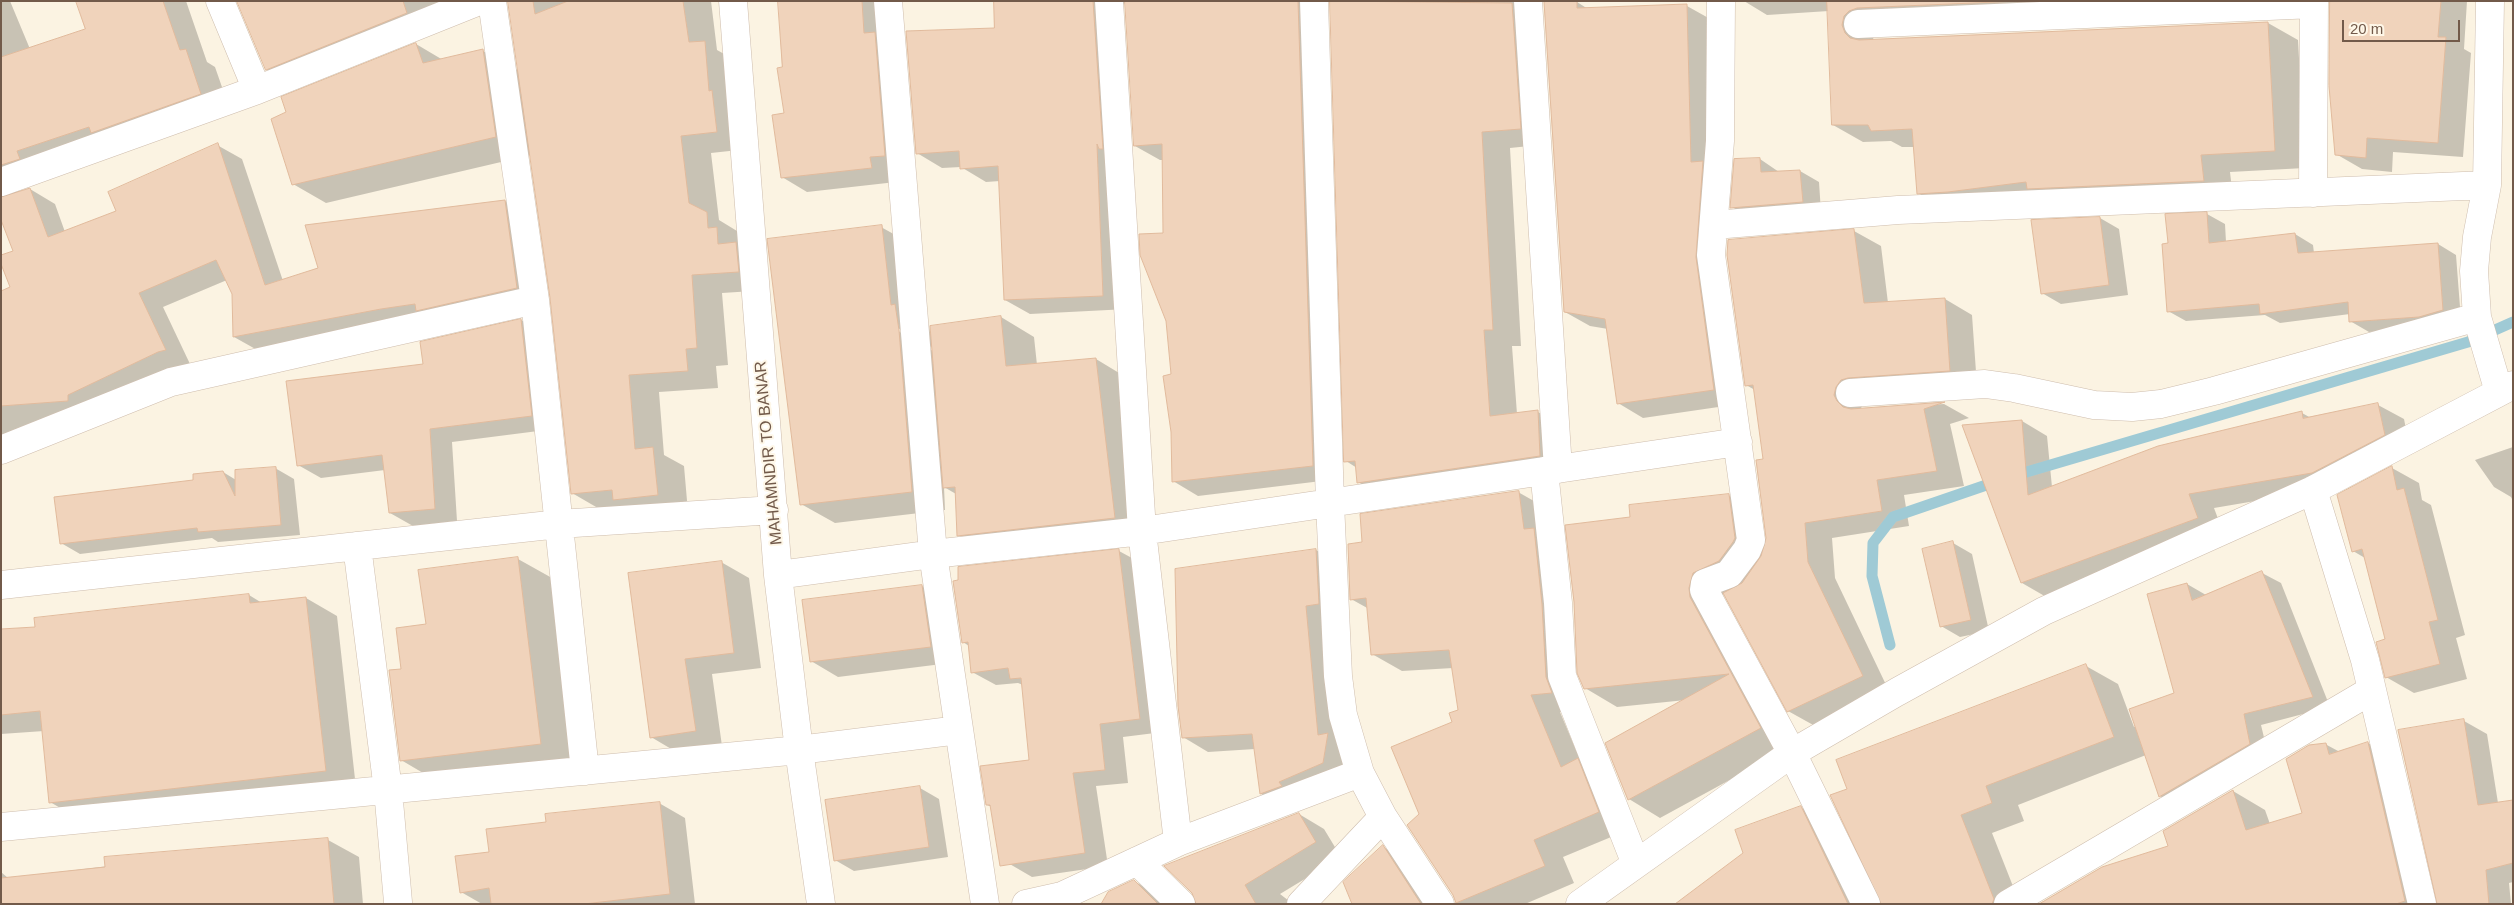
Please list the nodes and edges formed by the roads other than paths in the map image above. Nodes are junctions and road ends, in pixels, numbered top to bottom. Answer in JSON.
{"nodes":[{"id":1,"x":220,"y":1,"type":"edge"},
{"id":2,"x":479,"y":1,"type":"edge"},
{"id":3,"x":492,"y":1,"type":"edge"},
{"id":4,"x":733,"y":1,"type":"edge"},
{"id":5,"x":888,"y":1,"type":"edge"},
{"id":6,"x":1109,"y":1,"type":"edge"},
{"id":7,"x":1314,"y":1,"type":"edge"},
{"id":8,"x":1528,"y":1,"type":"edge"},
{"id":9,"x":1721,"y":1,"type":"edge"},
{"id":10,"x":2490,"y":1,"type":"edge"},
{"id":11,"x":2314,"y":3,"type":"edge"},
{"id":12,"x":1858,"y":24,"type":"dead end"},
{"id":13,"x":257,"y":90,"type":"junction"},
{"id":14,"x":1,"y":182,"type":"edge"},
{"id":15,"x":2487,"y":185,"type":"junction"},
{"id":16,"x":2313,"y":193,"type":"junction"},
{"id":17,"x":1714,"y":225,"type":"junction"},
{"id":18,"x":535,"y":300,"type":"junction"},
{"id":19,"x":2477,"y":317,"type":"junction"},
{"id":20,"x":2506,"y":388,"type":"edge"},
{"id":21,"x":1850,"y":393,"type":"dead end"},
{"id":22,"x":1738,"y":442,"type":"junction"},
{"id":23,"x":1,"y":450,"type":"edge"},
{"id":24,"x":1551,"y":470,"type":"junction"},
{"id":25,"x":2313,"y":490,"type":"junction"},
{"id":26,"x":1330,"y":503,"type":"junction"},
{"id":27,"x":774,"y":510,"type":"junction"},
{"id":28,"x":559,"y":524,"type":"junction"},
{"id":29,"x":1142,"y":531,"type":"junction"},
{"id":30,"x":357,"y":546,"type":"junction"},
{"id":31,"x":933,"y":554,"type":"junction"},
{"id":32,"x":778,"y":575,"type":"junction"},
{"id":33,"x":1,"y":585,"type":"edge"},
{"id":34,"x":2372,"y":690,"type":"junction"},
{"id":35,"x":959,"y":730,"type":"junction"},
{"id":36,"x":800,"y":750,"type":"junction"},
{"id":37,"x":1792,"y":753,"type":"junction"},
{"id":38,"x":586,"y":771,"type":"junction"},
{"id":39,"x":1360,"y":772,"type":"junction"},
{"id":40,"x":388,"y":790,"type":"junction"},
{"id":41,"x":1383,"y":817,"type":"junction"},
{"id":42,"x":1,"y":827,"type":"edge"},
{"id":43,"x":1178,"y":842,"type":"junction"},
{"id":44,"x":1137,"y":861,"type":"junction"},
{"id":45,"x":1636,"y":864,"type":"junction"},
{"id":46,"x":1062,"y":900,"type":"edge"},
{"id":47,"x":398,"y":902,"type":"dead end"},
{"id":48,"x":821,"y":904,"type":"edge"},
{"id":49,"x":985,"y":904,"type":"edge"},
{"id":50,"x":1026,"y":904,"type":"edge"},
{"id":51,"x":1181,"y":904,"type":"edge"},
{"id":52,"x":1301,"y":904,"type":"edge"},
{"id":53,"x":1440,"y":904,"type":"edge"},
{"id":54,"x":1580,"y":904,"type":"edge"},
{"id":55,"x":1866,"y":904,"type":"edge"},
{"id":56,"x":2008,"y":904,"type":"edge"},
{"id":57,"x":2422,"y":904,"type":"edge"}],
"edges":[{"from":1,"to":13,"type":"street"},
{"from":2,"to":13,"type":"street"},
{"from":3,"to":18,"type":"street"},
{"from":4,"to":27,"type":"street","name":"MAHAMNDIR TO BANAR"},
{"from":5,"to":31,"type":"street"},
{"from":6,"to":29,"type":"street"},
{"from":7,"to":26,"type":"street"},
{"from":8,"to":24,"type":"street"},
{"from":9,"to":17,"type":"street"},
{"from":10,"to":15,"type":"street"},
{"from":11,"to":12,"type":"street"},
{"from":11,"to":16,"type":"street"},
{"from":13,"to":14,"type":"street"},
{"from":15,"to":16,"type":"street"},
{"from":15,"to":19,"type":"street"},
{"from":16,"to":17,"type":"street"},
{"from":17,"to":22,"type":"street"},
{"from":18,"to":23,"type":"street"},
{"from":18,"to":28,"type":"street"},
{"from":19,"to":20,"type":"street"},
{"from":19,"to":21,"type":"street"},
{"from":20,"to":25,"type":"street"},
{"from":22,"to":24,"type":"street"},
{"from":22,"to":37,"type":"street"},
{"from":24,"to":26,"type":"street"},
{"from":24,"to":45,"type":"street"},
{"from":25,"to":34,"type":"street"},
{"from":25,"to":37,"type":"street"},
{"from":26,"to":29,"type":"street"},
{"from":26,"to":39,"type":"street"},
{"from":27,"to":28,"type":"street"},
{"from":27,"to":32,"type":"street","name":"MAHAMNDIR TO BANAR"},
{"from":28,"to":30,"type":"street"},
{"from":28,"to":38,"type":"street"},
{"from":29,"to":31,"type":"street"},
{"from":29,"to":43,"type":"street"},
{"from":30,"to":33,"type":"street"},
{"from":30,"to":40,"type":"street"},
{"from":31,"to":32,"type":"street"},
{"from":31,"to":35,"type":"street"},
{"from":32,"to":36,"type":"street","name":"MAHAMNDIR TO BANAR"},
{"from":34,"to":56,"type":"street"},
{"from":34,"to":57,"type":"street"},
{"from":35,"to":36,"type":"street"},
{"from":35,"to":49,"type":"street"},
{"from":36,"to":38,"type":"street"},
{"from":36,"to":48,"type":"street","name":"MAHAMNDIR TO BANAR"},
{"from":37,"to":45,"type":"street"},
{"from":37,"to":55,"type":"street"},
{"from":38,"to":40,"type":"street"},
{"from":39,"to":41,"type":"street"},
{"from":39,"to":43,"type":"street"},
{"from":40,"to":42,"type":"street"},
{"from":40,"to":47,"type":"street"},
{"from":41,"to":52,"type":"street"},
{"from":41,"to":53,"type":"street"},
{"from":43,"to":44,"type":"street"},
{"from":44,"to":46,"type":"street"},
{"from":44,"to":51,"type":"street"},
{"from":45,"to":54,"type":"street"},
{"from":46,"to":50,"type":"street"}]}
